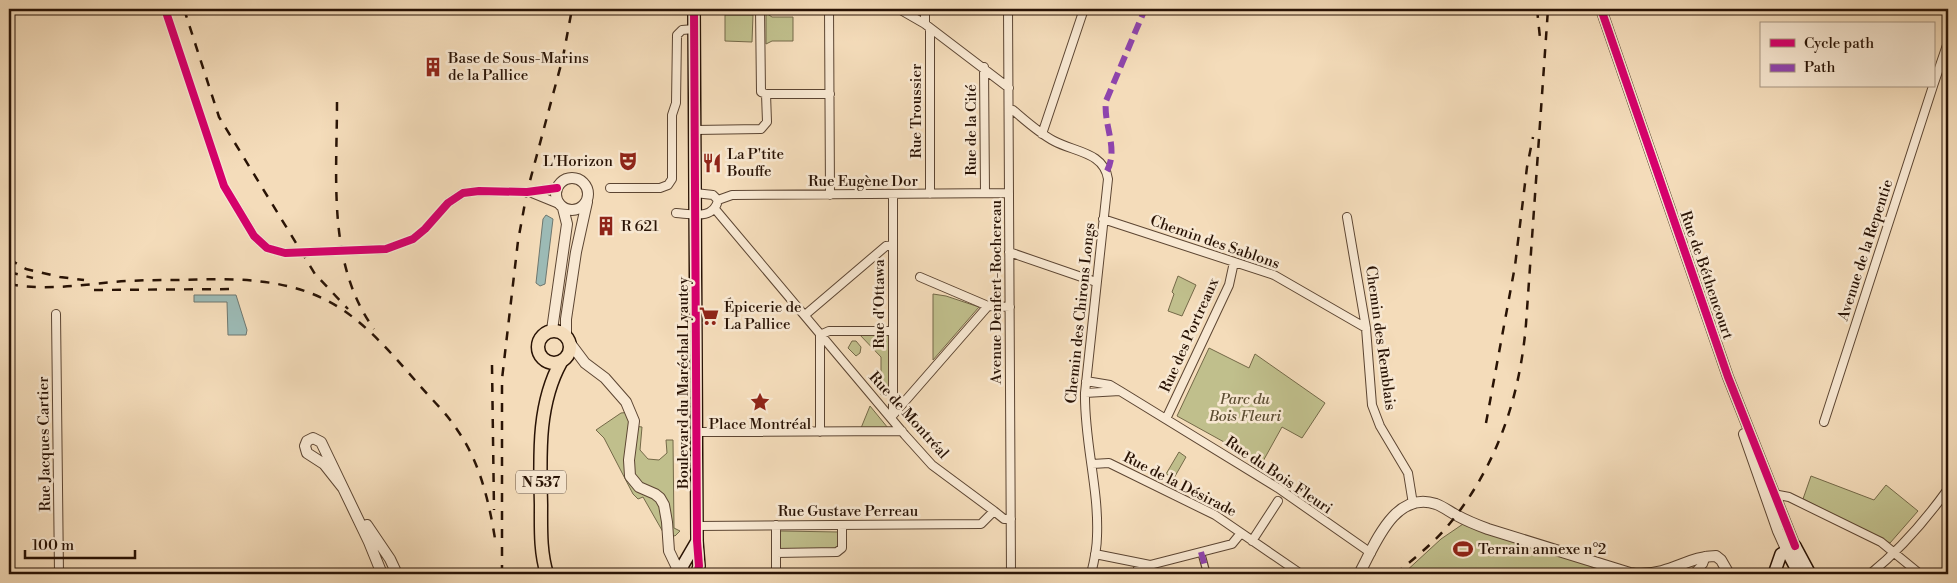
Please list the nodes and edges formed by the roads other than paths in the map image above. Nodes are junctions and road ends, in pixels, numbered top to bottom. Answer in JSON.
{"nodes":[{"id":1,"x":165,"y":9,"type":"edge"},
{"id":2,"x":694,"y":9,"type":"edge"},
{"id":3,"x":760,"y":9,"type":"edge"},
{"id":4,"x":829,"y":9,"type":"edge"},
{"id":5,"x":899,"y":9,"type":"edge"},
{"id":6,"x":925,"y":9,"type":"edge"},
{"id":7,"x":1008,"y":9,"type":"edge"},
{"id":8,"x":1084,"y":9,"type":"edge"},
{"id":9,"x":1601,"y":9,"type":"edge"},
{"id":10,"x":927,"y":26,"type":"junction"},
{"id":11,"x":694,"y":30,"type":"junction"},
{"id":12,"x":1948,"y":42,"type":"edge"},
{"id":13,"x":984,"y":68,"type":"junction"},
{"id":14,"x":1934,"y":83,"type":"edge"},
{"id":15,"x":1009,"y":88,"type":"junction"},
{"id":16,"x":1932,"y":88,"type":"edge"},
{"id":17,"x":766,"y":94,"type":"junction"},
{"id":18,"x":830,"y":94,"type":"junction"},
{"id":19,"x":1009,"y":110,"type":"junction"},
{"id":20,"x":695,"y":130,"type":"junction"},
{"id":21,"x":1042,"y":134,"type":"junction"},
{"id":22,"x":557,"y":188,"type":"junction"},
{"id":23,"x":610,"y":188,"type":"dead end"},
{"id":24,"x":527,"y":192,"type":"junction"},
{"id":25,"x":695,"y":193,"type":"junction"},
{"id":26,"x":985,"y":193,"type":"junction"},
{"id":27,"x":1009,"y":193,"type":"junction"},
{"id":28,"x":893,"y":194,"type":"junction"},
{"id":29,"x":930,"y":194,"type":"junction"},
{"id":30,"x":830,"y":195,"type":"junction"},
{"id":31,"x":718,"y":200,"type":"junction"},
{"id":32,"x":587,"y":202,"type":"junction"},
{"id":33,"x":561,"y":206,"type":"junction"},
{"id":34,"x":714,"y":209,"type":"junction"},
{"id":35,"x":676,"y":213,"type":"dead end"},
{"id":36,"x":695,"y":214,"type":"junction"},
{"id":37,"x":1347,"y":216,"type":"dead end"},
{"id":38,"x":1103,"y":219,"type":"junction"},
{"id":39,"x":893,"y":245,"type":"junction"},
{"id":40,"x":1009,"y":252,"type":"junction"},
{"id":41,"x":1234,"y":262,"type":"junction"},
{"id":42,"x":920,"y":277,"type":"dead end"},
{"id":43,"x":1096,"y":282,"type":"junction"},
{"id":44,"x":988,"y":306,"type":"junction"},
{"id":45,"x":1010,"y":307,"type":"junction"},
{"id":46,"x":56,"y":314,"type":"dead end"},
{"id":47,"x":805,"y":315,"type":"junction"},
{"id":48,"x":1366,"y":328,"type":"junction"},
{"id":49,"x":552,"y":330,"type":"junction"},
{"id":50,"x":893,"y":331,"type":"junction"},
{"id":51,"x":820,"y":335,"type":"junction"},
{"id":52,"x":568,"y":339,"type":"junction"},
{"id":53,"x":543,"y":359,"type":"junction"},
{"id":54,"x":563,"y":360,"type":"junction"},
{"id":55,"x":585,"y":363,"type":"junction"},
{"id":56,"x":1086,"y":380,"type":"junction"},
{"id":57,"x":548,"y":391,"type":"junction"},
{"id":58,"x":1120,"y":391,"type":"junction"},
{"id":59,"x":1085,"y":393,"type":"junction"},
{"id":60,"x":1736,"y":396,"type":"junction"},
{"id":61,"x":892,"y":416,"type":"junction"},
{"id":62,"x":1166,"y":419,"type":"junction"},
{"id":63,"x":1824,"y":422,"type":"dead end"},
{"id":64,"x":1742,"y":426,"type":"junction"},
{"id":65,"x":902,"y":431,"type":"junction"},
{"id":66,"x":697,"y":432,"type":"junction"},
{"id":67,"x":820,"y":432,"type":"junction"},
{"id":68,"x":1092,"y":464,"type":"junction"},
{"id":69,"x":343,"y":488,"type":"junction"},
{"id":70,"x":1948,"y":489,"type":"edge"},
{"id":71,"x":1775,"y":497,"type":"junction"},
{"id":72,"x":1278,"y":501,"type":"dead end"},
{"id":73,"x":350,"y":502,"type":"junction"},
{"id":74,"x":1413,"y":504,"type":"junction"},
{"id":75,"x":994,"y":512,"type":"junction"},
{"id":76,"x":1011,"y":519,"type":"junction"},
{"id":77,"x":776,"y":525,"type":"junction"},
{"id":78,"x":842,"y":525,"type":"junction"},
{"id":79,"x":697,"y":526,"type":"junction"},
{"id":80,"x":1241,"y":533,"type":"junction"},
{"id":81,"x":1252,"y":540,"type":"junction"},
{"id":82,"x":697,"y":541,"type":"junction"},
{"id":83,"x":1791,"y":548,"type":"junction"},
{"id":84,"x":1202,"y":552,"type":"junction"},
{"id":85,"x":776,"y":553,"type":"junction"},
{"id":86,"x":1371,"y":553,"type":"junction"},
{"id":87,"x":1896,"y":553,"type":"junction"},
{"id":88,"x":1095,"y":554,"type":"junction"},
{"id":89,"x":1706,"y":556,"type":"junction"},
{"id":90,"x":377,"y":561,"type":"junction"},
{"id":91,"x":1139,"y":563,"type":"junction"},
{"id":92,"x":9,"y":572,"type":"edge"},
{"id":93,"x":679,"y":573,"type":"edge"},
{"id":94,"x":12,"y":574,"type":"edge"},
{"id":95,"x":59,"y":574,"type":"edge"},
{"id":96,"x":382,"y":574,"type":"edge"},
{"id":97,"x":390,"y":574,"type":"edge"},
{"id":98,"x":397,"y":574,"type":"edge"},
{"id":99,"x":547,"y":574,"type":"edge"},
{"id":100,"x":697,"y":574,"type":"edge"},
{"id":101,"x":776,"y":574,"type":"edge"},
{"id":102,"x":1011,"y":574,"type":"edge"},
{"id":103,"x":1091,"y":574,"type":"edge"},
{"id":104,"x":1137,"y":574,"type":"edge"},
{"id":105,"x":1207,"y":574,"type":"edge"},
{"id":106,"x":1301,"y":574,"type":"edge"},
{"id":107,"x":1359,"y":574,"type":"edge"},
{"id":108,"x":1630,"y":574,"type":"edge"},
{"id":109,"x":1693,"y":574,"type":"edge"},
{"id":110,"x":1729,"y":574,"type":"edge"},
{"id":111,"x":1774,"y":574,"type":"edge"},
{"id":112,"x":1800,"y":574,"type":"edge"},
{"id":113,"x":1810,"y":574,"type":"edge"},
{"id":114,"x":1870,"y":574,"type":"edge"},
{"id":115,"x":1920,"y":574,"type":"edge"}],
"edges":[{"from":1,"to":24,"type":"street"},
{"from":2,"to":11,"type":"main road","name":"Boulevard du Maréchal Lyautey"},
{"from":3,"to":17,"type":"street"},
{"from":4,"to":18,"type":"street"},
{"from":5,"to":10,"type":"street"},
{"from":6,"to":10,"type":"street","name":"Rue Troussier"},
{"from":7,"to":15,"type":"street","name":"Avenue Denfert-Rochereau"},
{"from":8,"to":21,"type":"street"},
{"from":9,"to":60,"type":"street","name":"Rue de Béthencourt"},
{"from":10,"to":13,"type":"street"},
{"from":10,"to":29,"type":"street","name":"Rue Troussier"},
{"from":11,"to":20,"type":"main road","name":"Boulevard du Maréchal Lyautey"},
{"from":11,"to":23,"type":"street"},
{"from":12,"to":14,"type":"street","name":"Avenue de la Repentie"},
{"from":13,"to":15,"type":"street"},
{"from":13,"to":26,"type":"street","name":"Rue de la Cité"},
{"from":15,"to":19,"type":"street","name":"Avenue Denfert-Rochereau"},
{"from":16,"to":63,"type":"street","name":"Avenue de la Repentie"},
{"from":17,"to":18,"type":"street"},
{"from":17,"to":20,"type":"street"},
{"from":18,"to":30,"type":"street"},
{"from":19,"to":21,"type":"street","name":"Chemin des Chirons Longs"},
{"from":19,"to":27,"type":"street","name":"Avenue Denfert-Rochereau"},
{"from":20,"to":25,"type":"main road","name":"Boulevard du Maréchal Lyautey"},
{"from":21,"to":38,"type":"street","name":"Chemin des Chirons Longs"},
{"from":22,"to":24,"type":"street"},
{"from":22,"to":32,"type":"street"},
{"from":22,"to":33,"type":"street"},
{"from":24,"to":33,"type":"street"},
{"from":25,"to":31,"type":"street"},
{"from":25,"to":36,"type":"main road","name":"Boulevard du Maréchal Lyautey"},
{"from":26,"to":27,"type":"street","name":"Rue Eugène Dor"},
{"from":26,"to":29,"type":"street","name":"Rue Eugène Dor"},
{"from":27,"to":40,"type":"street","name":"Avenue Denfert-Rochereau"},
{"from":28,"to":29,"type":"street","name":"Rue Eugène Dor"},
{"from":28,"to":30,"type":"street","name":"Rue Eugène Dor"},
{"from":28,"to":39,"type":"street","name":"Rue d'Ottawa"},
{"from":30,"to":31,"type":"street","name":"Rue Eugène Dor"},
{"from":31,"to":34,"type":"street"},
{"from":32,"to":33,"type":"street"},
{"from":32,"to":52,"type":"street"},
{"from":33,"to":49,"type":"street"},
{"from":34,"to":36,"type":"street"},
{"from":34,"to":47,"type":"street","name":"Rue de Montréal"},
{"from":35,"to":36,"type":"street"},
{"from":36,"to":66,"type":"main road","name":"Boulevard du Maréchal Lyautey"},
{"from":37,"to":48,"type":"street","name":"Chemin des Remblais"},
{"from":38,"to":41,"type":"street","name":"Chemin des Sablons"},
{"from":38,"to":43,"type":"street","name":"Chemin des Chirons Longs"},
{"from":39,"to":47,"type":"street"},
{"from":39,"to":50,"type":"street","name":"Rue d'Ottawa"},
{"from":40,"to":43,"type":"street"},
{"from":40,"to":45,"type":"street","name":"Avenue Denfert-Rochereau"},
{"from":41,"to":48,"type":"street","name":"Chemin des Sablons"},
{"from":41,"to":62,"type":"street","name":"Rue des Portreaux"},
{"from":42,"to":44,"type":"street"},
{"from":43,"to":56,"type":"street","name":"Chemin des Chirons Longs"},
{"from":44,"to":45,"type":"street"},
{"from":44,"to":61,"type":"street"},
{"from":45,"to":76,"type":"street","name":"Avenue Denfert-Rochereau"},
{"from":46,"to":95,"type":"street","name":"Rue Jacques Cartier"},
{"from":47,"to":51,"type":"street","name":"Rue de Montréal"},
{"from":48,"to":74,"type":"street","name":"Chemin des Remblais"},
{"from":49,"to":52,"type":"main road"},
{"from":49,"to":53,"type":"main road"},
{"from":50,"to":51,"type":"street"},
{"from":50,"to":61,"type":"street","name":"Rue d'Ottawa"},
{"from":51,"to":61,"type":"street","name":"Rue de Montréal"},
{"from":51,"to":67,"type":"street"},
{"from":52,"to":54,"type":"main road"},
{"from":52,"to":55,"type":"street"},
{"from":53,"to":54,"type":"main road"},
{"from":53,"to":57,"type":"main road"},
{"from":54,"to":55,"type":"street"},
{"from":54,"to":57,"type":"main road"},
{"from":55,"to":93,"type":"street"},
{"from":56,"to":58,"type":"street","name":"Rue du Bois Fleuri"},
{"from":56,"to":59,"type":"street","name":"Chemin des Chirons Longs"},
{"from":57,"to":99,"type":"main road","number":"N 537"},
{"from":58,"to":59,"type":"street"},
{"from":58,"to":62,"type":"street","name":"Rue du Bois Fleuri"},
{"from":59,"to":68,"type":"street","name":"Chemin des Chirons Longs"},
{"from":60,"to":64,"type":"street","name":"Rue de Béthencourt"},
{"from":60,"to":71,"type":"street","name":"Rue de Béthencourt"},
{"from":61,"to":65,"type":"street","name":"Rue de Montréal"},
{"from":62,"to":86,"type":"street","name":"Rue du Bois Fleuri"},
{"from":64,"to":71,"type":"street"},
{"from":64,"to":83,"type":"street","name":"Rue de Béthencourt"},
{"from":65,"to":67,"type":"street"},
{"from":65,"to":75,"type":"street","name":"Rue de Montréal"},
{"from":66,"to":67,"type":"street"},
{"from":66,"to":79,"type":"main road","name":"Boulevard du Maréchal Lyautey"},
{"from":68,"to":80,"type":"street","name":"Rue de la Désirade"},
{"from":68,"to":88,"type":"street","name":"Chemin des Chirons Longs"},
{"from":69,"to":69,"type":"street"},
{"from":69,"to":73,"type":"street"},
{"from":70,"to":87,"type":"street"},
{"from":71,"to":83,"type":"street","name":"Rue de Béthencourt"},
{"from":71,"to":87,"type":"street"},
{"from":72,"to":81,"type":"street"},
{"from":73,"to":90,"type":"street"},
{"from":73,"to":98,"type":"street"},
{"from":74,"to":86,"type":"street"},
{"from":74,"to":108,"type":"street"},
{"from":75,"to":76,"type":"street","name":"Rue de Montréal"},
{"from":75,"to":78,"type":"street","name":"Rue Gustave Perreau"},
{"from":76,"to":102,"type":"street","name":"Avenue Denfert-Rochereau"},
{"from":77,"to":78,"type":"street","name":"Rue Gustave Perreau"},
{"from":77,"to":79,"type":"street","name":"Rue Gustave Perreau"},
{"from":77,"to":85,"type":"street"},
{"from":78,"to":85,"type":"street"},
{"from":79,"to":82,"type":"main road","name":"Boulevard du Maréchal Lyautey"},
{"from":80,"to":81,"type":"street","name":"Rue de la Désirade"},
{"from":80,"to":84,"type":"street"},
{"from":81,"to":106,"type":"street","name":"Rue de la Désirade"},
{"from":82,"to":93,"type":"main road"},
{"from":82,"to":100,"type":"main road","name":"Boulevard du Maréchal Lyautey"},
{"from":83,"to":111,"type":"main road"},
{"from":83,"to":112,"type":"main road","name":"Rue de Béthencourt"},
{"from":83,"to":113,"type":"main road","name":"Rue de Béthencourt"},
{"from":84,"to":91,"type":"street"},
{"from":84,"to":105,"type":"street"},
{"from":85,"to":101,"type":"street"},
{"from":86,"to":107,"type":"street"},
{"from":87,"to":114,"type":"street"},
{"from":87,"to":115,"type":"street"},
{"from":88,"to":91,"type":"street"},
{"from":88,"to":103,"type":"street","name":"Chemin des Chirons Longs"},
{"from":89,"to":108,"type":"street"},
{"from":89,"to":109,"type":"street"},
{"from":89,"to":110,"type":"street"},
{"from":90,"to":96,"type":"street"},
{"from":90,"to":97,"type":"street"},
{"from":91,"to":104,"type":"street"},
{"from":92,"to":94,"type":"street"},
{"from":93,"to":100,"type":"main road"}]}
